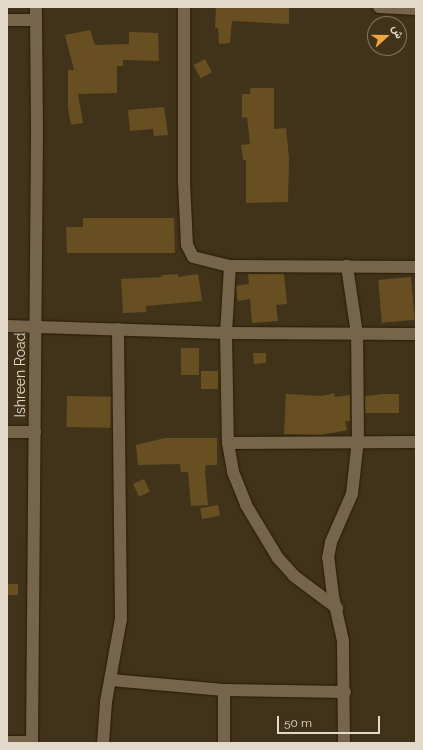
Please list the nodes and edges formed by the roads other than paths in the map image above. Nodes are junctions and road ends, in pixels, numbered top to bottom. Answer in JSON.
{"nodes":[{"id":1,"x":36,"y":7,"type":"edge"},
{"id":2,"x":184,"y":7,"type":"edge"},
{"id":3,"x":379,"y":7,"type":"edge"},
{"id":4,"x":416,"y":9,"type":"edge"},
{"id":5,"x":7,"y":20,"type":"edge"},
{"id":6,"x":36,"y":20,"type":"junction"},
{"id":7,"x":230,"y":266,"type":"junction"},
{"id":8,"x":346,"y":266,"type":"junction"},
{"id":9,"x":416,"y":267,"type":"edge"},
{"id":10,"x":7,"y":326,"type":"edge"},
{"id":11,"x":35,"y":326,"type":"junction"},
{"id":12,"x":118,"y":329,"type":"junction"},
{"id":13,"x":226,"y":333,"type":"junction"},
{"id":14,"x":357,"y":334,"type":"junction"},
{"id":15,"x":416,"y":334,"type":"edge"},
{"id":16,"x":7,"y":432,"type":"edge"},
{"id":17,"x":35,"y":432,"type":"junction"},
{"id":18,"x":358,"y":440,"type":"junction"},
{"id":19,"x":416,"y":442,"type":"edge"},
{"id":20,"x":228,"y":443,"type":"junction"},
{"id":21,"x":337,"y":608,"type":"junction"},
{"id":22,"x":111,"y":680,"type":"junction"},
{"id":23,"x":224,"y":690,"type":"junction"},
{"id":24,"x":345,"y":692,"type":"junction"},
{"id":25,"x":7,"y":742,"type":"edge"},
{"id":26,"x":32,"y":742,"type":"edge"},
{"id":27,"x":103,"y":743,"type":"edge"},
{"id":28,"x":224,"y":743,"type":"edge"},
{"id":29,"x":344,"y":743,"type":"edge"}],
"edges":[{"from":1,"to":6,"type":"street","name":"Ishreen Road"},
{"from":2,"to":7,"type":"street"},
{"from":3,"to":4,"type":"street"},
{"from":5,"to":6,"type":"street"},
{"from":6,"to":11,"type":"street","name":"Ishreen Road"},
{"from":7,"to":8,"type":"street"},
{"from":7,"to":13,"type":"street"},
{"from":8,"to":9,"type":"street"},
{"from":8,"to":14,"type":"street"},
{"from":10,"to":11,"type":"street"},
{"from":11,"to":12,"type":"street"},
{"from":11,"to":17,"type":"street","name":"Ishreen Road"},
{"from":12,"to":13,"type":"street"},
{"from":12,"to":22,"type":"street"},
{"from":13,"to":14,"type":"street"},
{"from":13,"to":20,"type":"street"},
{"from":14,"to":15,"type":"street"},
{"from":14,"to":18,"type":"street"},
{"from":16,"to":17,"type":"street"},
{"from":17,"to":26,"type":"street","name":"Ishreen Road"},
{"from":18,"to":19,"type":"street"},
{"from":18,"to":20,"type":"street"},
{"from":18,"to":21,"type":"street"},
{"from":20,"to":21,"type":"street"},
{"from":21,"to":24,"type":"street"},
{"from":22,"to":23,"type":"street"},
{"from":22,"to":27,"type":"street"},
{"from":23,"to":24,"type":"street"},
{"from":23,"to":28,"type":"street"},
{"from":24,"to":29,"type":"street"},
{"from":25,"to":26,"type":"street"}]}
